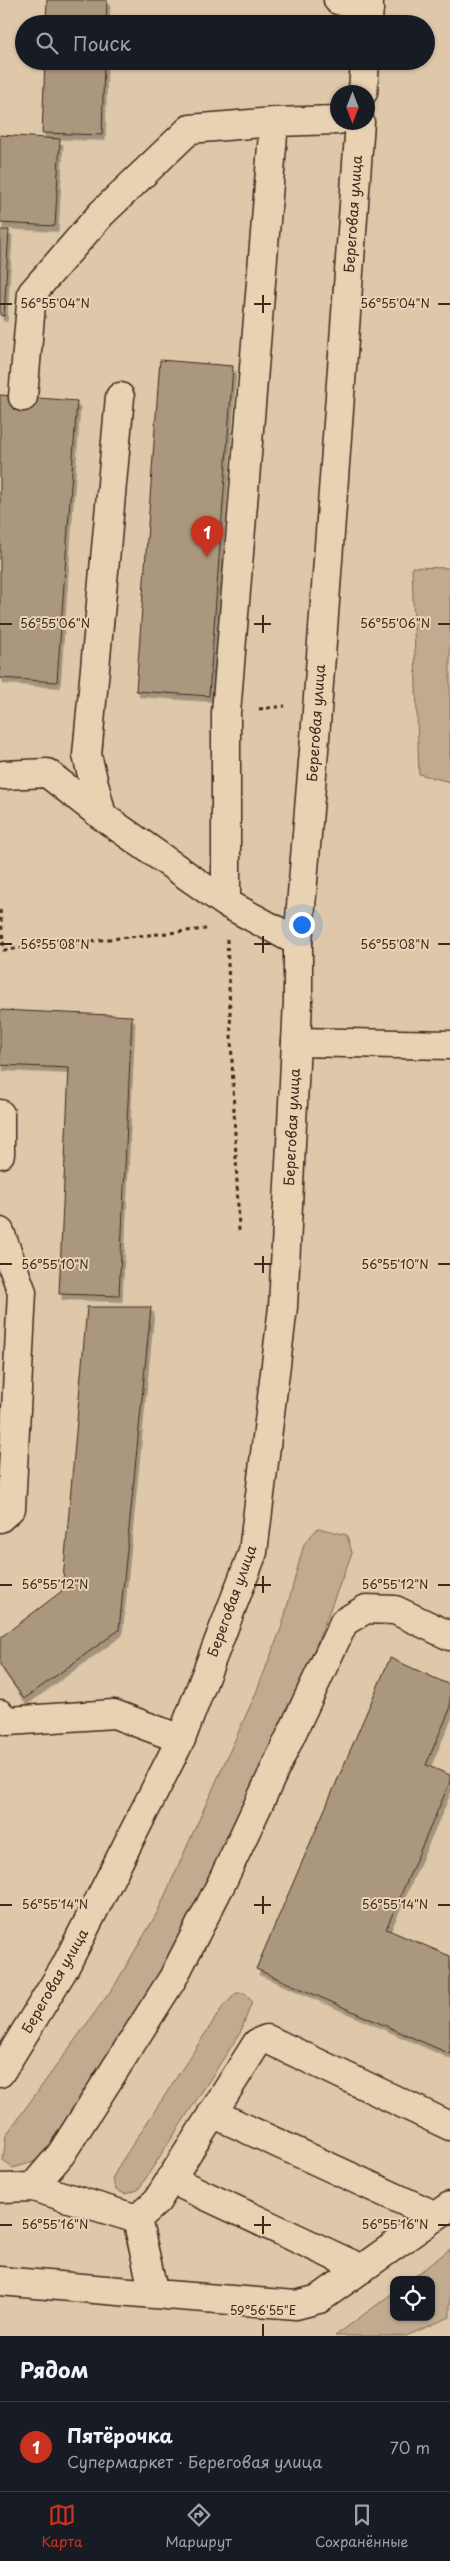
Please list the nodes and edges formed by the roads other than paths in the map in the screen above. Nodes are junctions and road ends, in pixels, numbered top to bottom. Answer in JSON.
{"nodes":[{"id":1,"x":338,"y":0,"type":"edge"},
{"id":2,"x":369,"y":11,"type":"edge"},
{"id":3,"x":364,"y":70,"type":"edge"},
{"id":4,"x":363,"y":85,"type":"edge"},
{"id":5,"x":330,"y":120,"type":"edge"},
{"id":6,"x":274,"y":122,"type":"junction"},
{"id":7,"x":359,"y":130,"type":"edge"},
{"id":8,"x":23,"y":397,"type":"dead end"},
{"id":9,"x":120,"y":397,"type":"dead end"},
{"id":10,"x":1,"y":778,"type":"edge"},
{"id":11,"x":102,"y":816,"type":"junction"},
{"id":12,"x":226,"y":915,"type":"junction"},
{"id":13,"x":298,"y":942,"type":"junction"},
{"id":14,"x":296,"y":1042,"type":"junction"},
{"id":15,"x":450,"y":1046,"type":"edge"},
{"id":16,"x":0,"y":1114,"type":"edge"},
{"id":17,"x":0,"y":1154,"type":"edge"},
{"id":18,"x":0,"y":1232,"type":"edge"},
{"id":19,"x":0,"y":1518,"type":"edge"},
{"id":20,"x":450,"y":1636,"type":"edge"},
{"id":21,"x":0,"y":1714,"type":"edge"},
{"id":22,"x":182,"y":1739,"type":"junction"},
{"id":23,"x":0,"y":2073,"type":"edge"},
{"id":24,"x":212,"y":2113,"type":"junction"},
{"id":25,"x":450,"y":2126,"type":"edge"},
{"id":26,"x":170,"y":2180,"type":"junction"},
{"id":27,"x":33,"y":2187,"type":"junction"},
{"id":28,"x":0,"y":2188,"type":"edge"},
{"id":29,"x":443,"y":2211,"type":"edge"},
{"id":30,"x":137,"y":2219,"type":"junction"},
{"id":31,"x":362,"y":2269,"type":"junction"},
{"id":32,"x":0,"y":2282,"type":"edge"},
{"id":33,"x":154,"y":2294,"type":"junction"}],
"edges":[{"from":1,"to":2,"type":"main road"},
{"from":3,"to":4,"type":"main road"},
{"from":5,"to":6,"type":"main road"},
{"from":6,"to":8,"type":"main road"},
{"from":6,"to":12,"type":"main road"},
{"from":7,"to":13,"type":"main road","name":"Береговая улица"},
{"from":9,"to":11,"type":"main road"},
{"from":10,"to":11,"type":"main road"},
{"from":11,"to":12,"type":"main road"},
{"from":12,"to":13,"type":"main road"},
{"from":13,"to":14,"type":"main road","name":"Береговая улица"},
{"from":14,"to":15,"type":"main road"},
{"from":14,"to":22,"type":"main road","name":"Береговая улица"},
{"from":16,"to":17,"type":"main road"},
{"from":18,"to":19,"type":"main road"},
{"from":20,"to":27,"type":"main road"},
{"from":21,"to":22,"type":"main road"},
{"from":22,"to":23,"type":"main road","name":"Береговая улица"},
{"from":24,"to":25,"type":"main road"},
{"from":24,"to":26,"type":"main road"},
{"from":24,"to":29,"type":"main road"},
{"from":26,"to":30,"type":"main road"},
{"from":26,"to":31,"type":"main road"},
{"from":27,"to":28,"type":"main road"},
{"from":27,"to":30,"type":"main road"},
{"from":29,"to":31,"type":"main road"},
{"from":30,"to":33,"type":"main road"},
{"from":31,"to":33,"type":"main road"},
{"from":32,"to":33,"type":"main road"}]}
